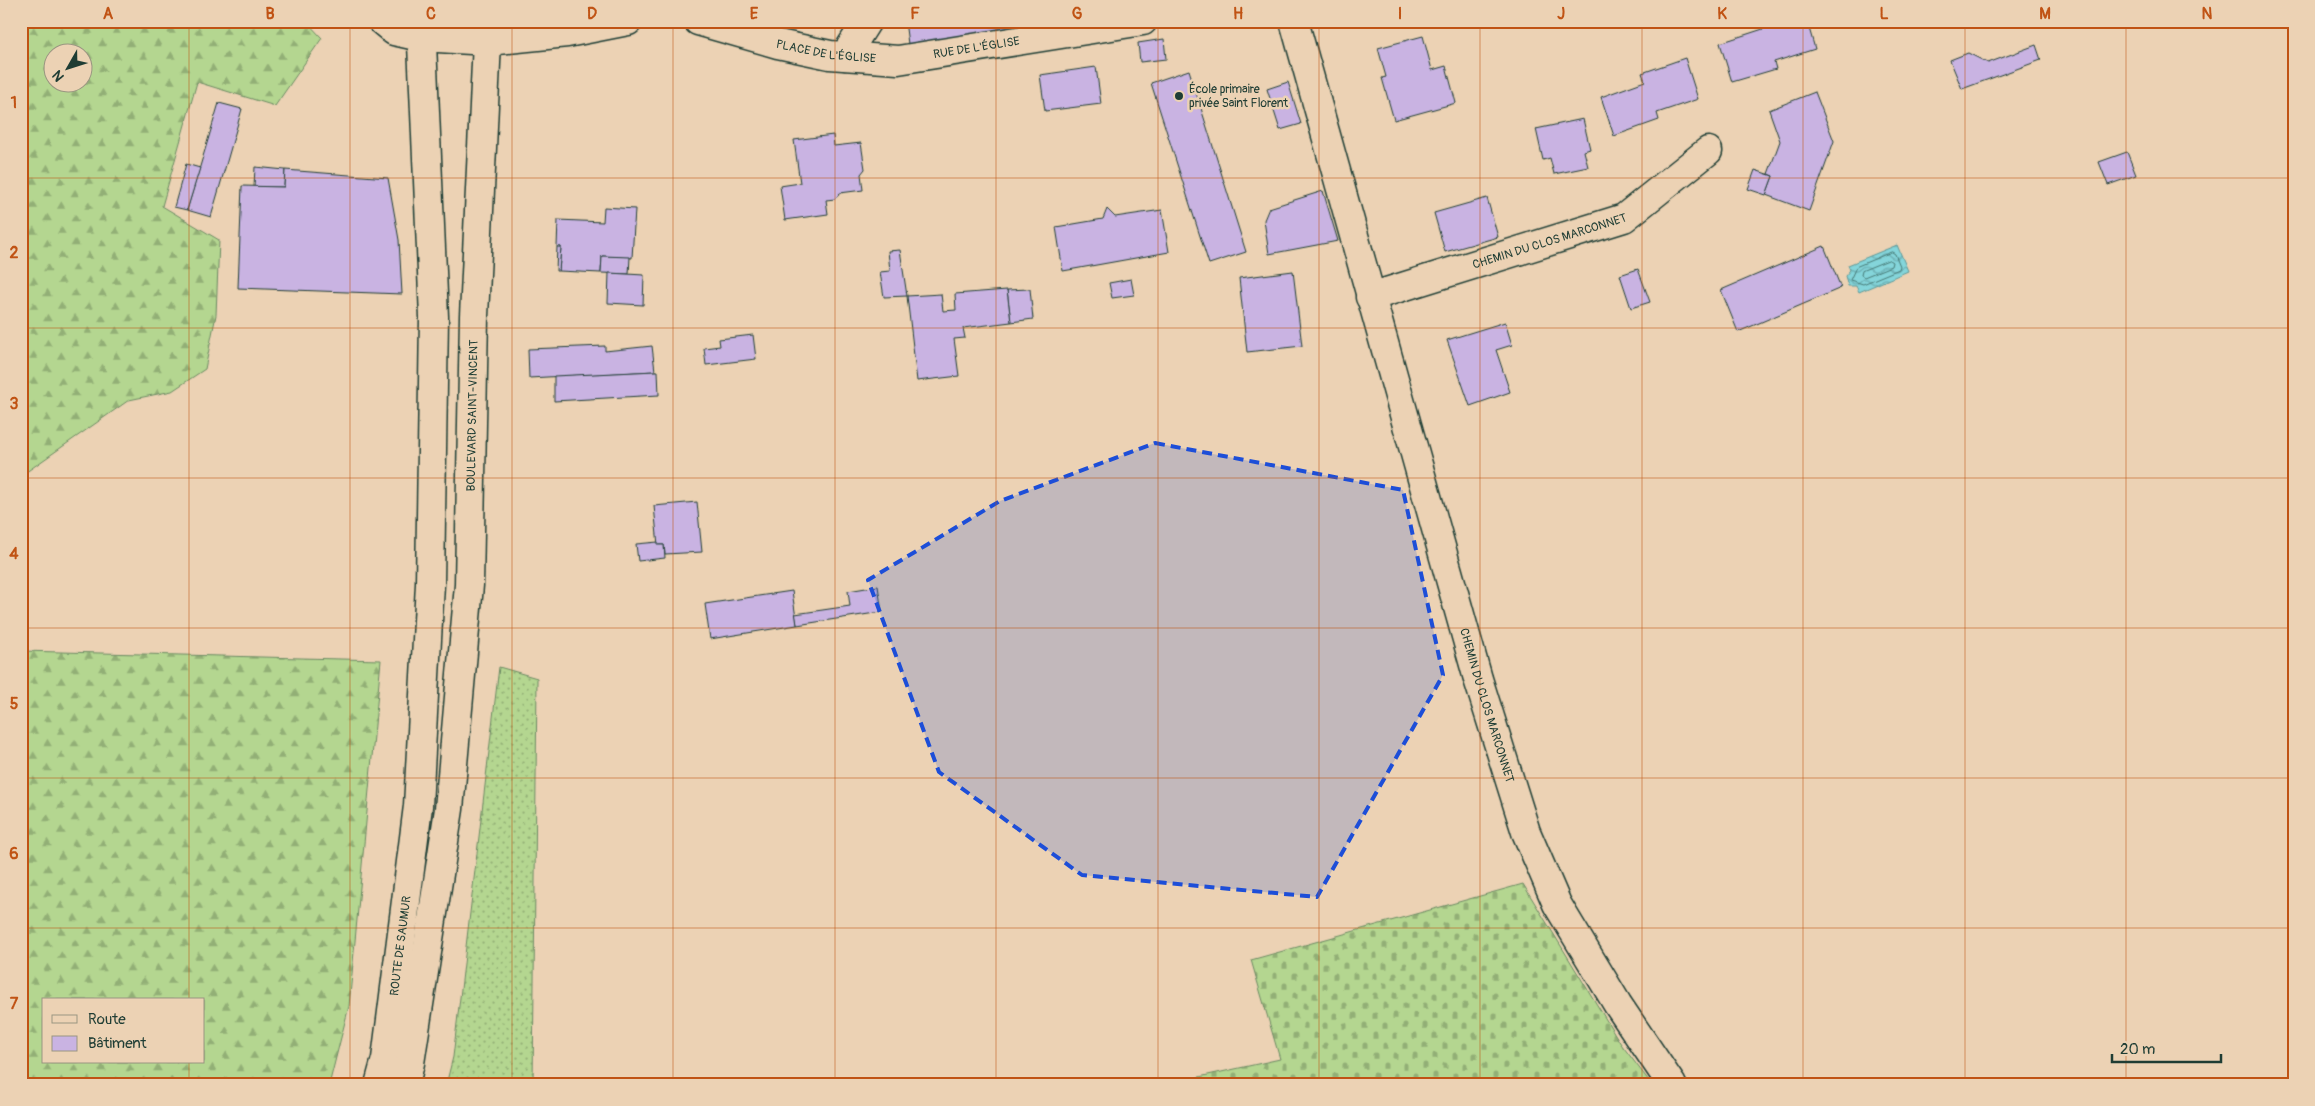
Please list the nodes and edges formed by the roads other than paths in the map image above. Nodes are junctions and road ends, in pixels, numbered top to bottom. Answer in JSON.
{"nodes":[{"id":1,"x":382,"y":21,"type":"edge"},
{"id":2,"x":628,"y":21,"type":"edge"},
{"id":3,"x":698,"y":21,"type":"edge"},
{"id":4,"x":867,"y":21,"type":"edge"},
{"id":5,"x":1143,"y":21,"type":"edge"},
{"id":6,"x":1294,"y":21,"type":"edge"},
{"id":7,"x":421,"y":29,"type":"edge"},
{"id":8,"x":488,"y":31,"type":"edge"},
{"id":9,"x":845,"y":56,"type":"junction"},
{"id":10,"x":898,"y":60,"type":"joint"},
{"id":11,"x":1708,"y":151,"type":"dead end"},
{"id":12,"x":1370,"y":297,"type":"junction"},
{"id":13,"x":379,"y":1085,"type":"edge"},
{"id":14,"x":405,"y":1085,"type":"edge"},
{"id":15,"x":1672,"y":1085,"type":"edge"}],
"edges":[{"from":1,"to":7,"type":"street"},
{"from":2,"to":8,"type":"street"},
{"from":3,"to":9,"type":"street","name":"PLACE DE L'ÉGLISE"},
{"from":4,"to":9,"type":"street"},
{"from":5,"to":10,"type":"street","name":"RUE DE L'ÉGLISE"},
{"from":6,"to":12,"type":"street","name":"CHEMIN DU CLOS MARCONNET"},
{"from":7,"to":8,"type":"street"},
{"from":7,"to":13,"type":"street","name":"ROUTE DE SAUMUR"},
{"from":8,"to":14,"type":"street","name":"BOULEVARD SAINT-VINCENT"},
{"from":9,"to":10,"type":"street","name":"PLACE DE L'ÉGLISE"},
{"from":11,"to":12,"type":"street","name":"CHEMIN DU CLOS MARCONNET"},
{"from":12,"to":15,"type":"street","name":"CHEMIN DU CLOS MARCONNET"}]}
